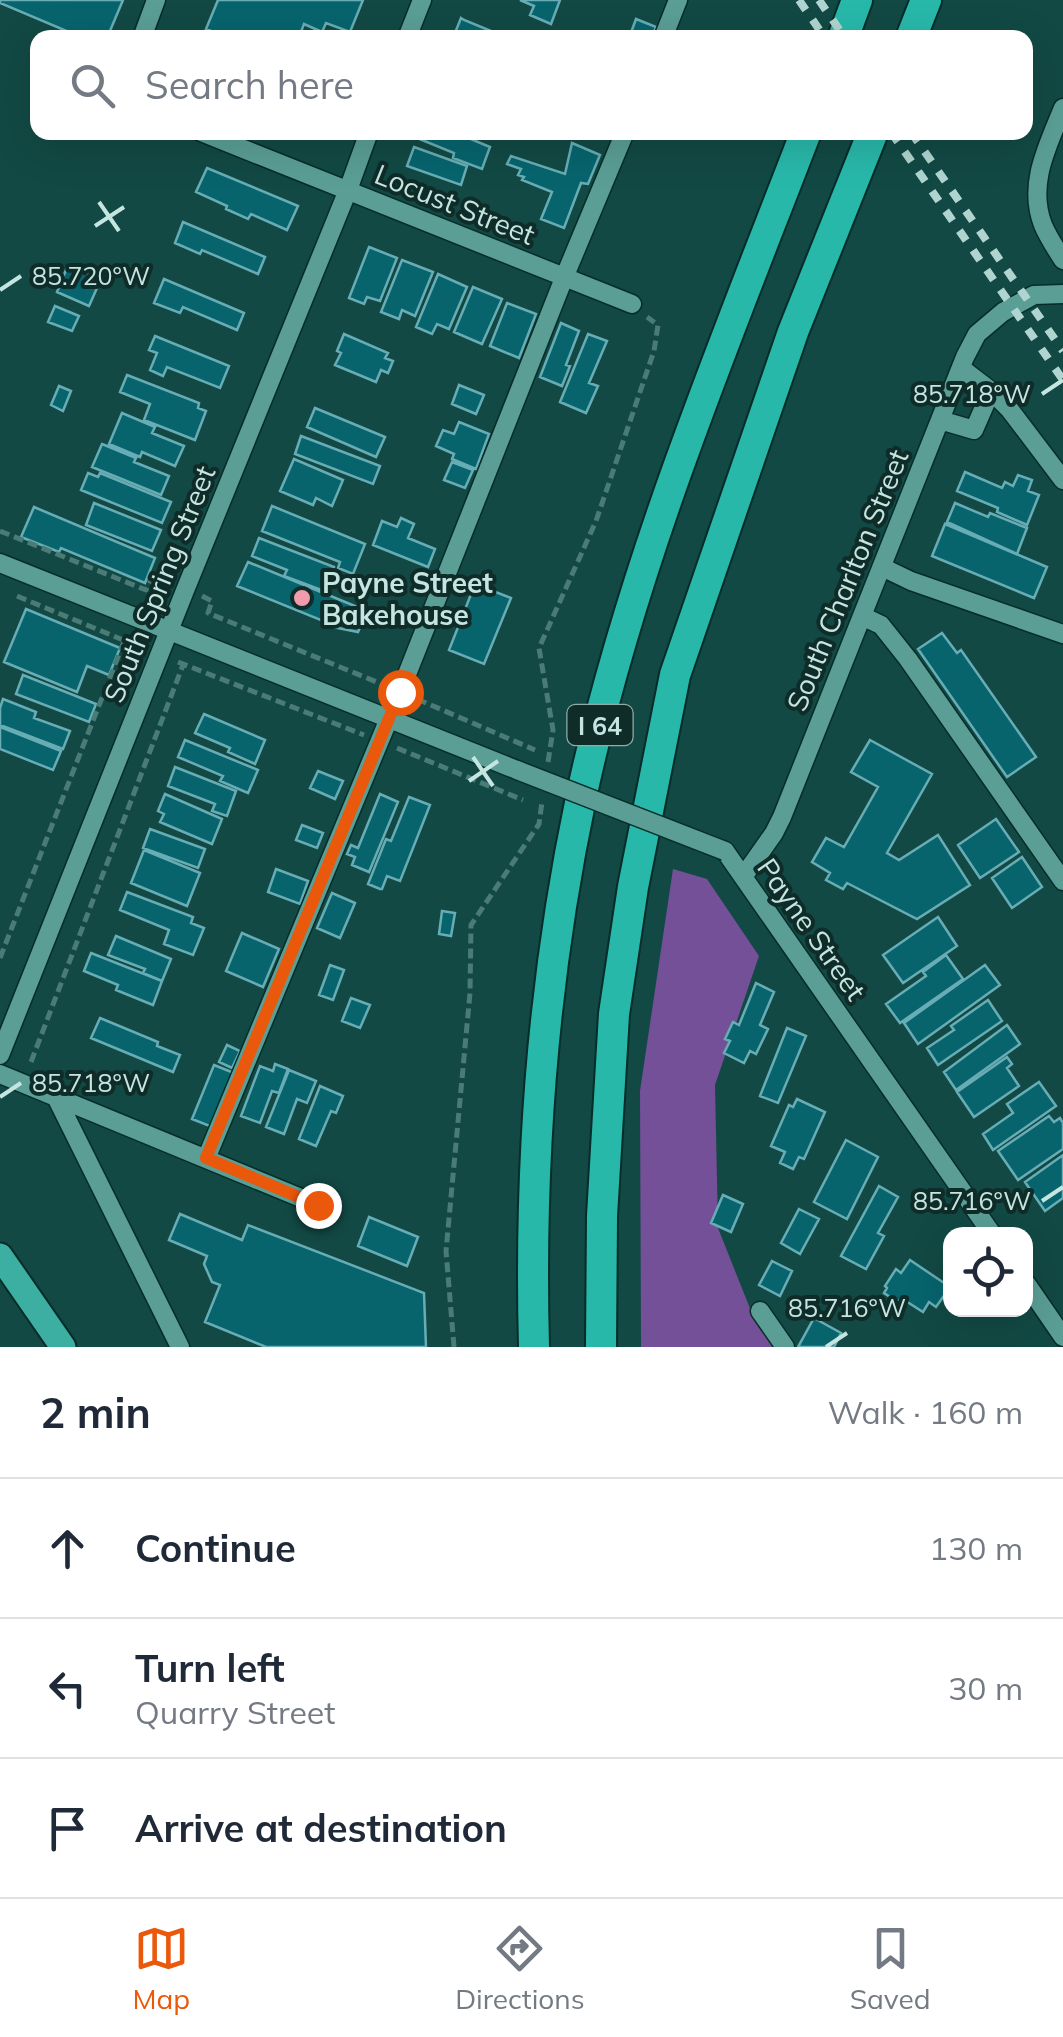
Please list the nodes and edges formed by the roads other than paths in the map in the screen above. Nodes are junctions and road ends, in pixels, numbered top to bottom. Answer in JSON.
{"nodes":[{"id":1,"x":156,"y":0,"type":"edge"},
{"id":2,"x":422,"y":0,"type":"edge"},
{"id":3,"x":678,"y":0,"type":"edge"},
{"id":4,"x":857,"y":0,"type":"edge"},
{"id":5,"x":926,"y":0,"type":"edge"},
{"id":6,"x":145,"y":30,"type":"edge"},
{"id":7,"x":411,"y":30,"type":"edge"},
{"id":8,"x":666,"y":30,"type":"edge"},
{"id":9,"x":845,"y":30,"type":"edge"},
{"id":10,"x":914,"y":30,"type":"edge"},
{"id":11,"x":1063,"y":108,"type":"edge"},
{"id":12,"x":222,"y":140,"type":"edge"},
{"id":13,"x":366,"y":140,"type":"edge"},
{"id":14,"x":622,"y":140,"type":"edge"},
{"id":15,"x":803,"y":140,"type":"edge"},
{"id":16,"x":870,"y":140,"type":"edge"},
{"id":17,"x":348,"y":190,"type":"junction"},
{"id":18,"x":1063,"y":260,"type":"edge"},
{"id":19,"x":564,"y":278,"type":"junction"},
{"id":20,"x":1063,"y":294,"type":"edge"},
{"id":21,"x":632,"y":304,"type":"road end"},
{"id":22,"x":961,"y":368,"type":"junction"},
{"id":23,"x":990,"y":391,"type":"junction"},
{"id":24,"x":940,"y":420,"type":"junction"},
{"id":25,"x":1063,"y":480,"type":"edge"},
{"id":26,"x":0,"y":563,"type":"edge"},
{"id":27,"x":882,"y":567,"type":"junction"},
{"id":28,"x":862,"y":616,"type":"junction"},
{"id":29,"x":170,"y":632,"type":"junction"},
{"id":30,"x":1063,"y":634,"type":"edge"},
{"id":31,"x":389,"y":719,"type":"junction"},
{"id":32,"x":743,"y":878,"type":"junction"},
{"id":33,"x":1063,"y":881,"type":"edge"},
{"id":34,"x":0,"y":1055,"type":"edge"},
{"id":35,"x":0,"y":1074,"type":"edge"},
{"id":36,"x":56,"y":1098,"type":"junction"},
{"id":37,"x":206,"y":1158,"type":"junction"},
{"id":38,"x":318,"y":1205,"type":"dead end"},
{"id":39,"x":987,"y":1227,"type":"edge"},
{"id":40,"x":0,"y":1256,"type":"edge"},
{"id":41,"x":1033,"y":1293,"type":"edge"},
{"id":42,"x":760,"y":1311,"type":"dead end"},
{"id":43,"x":1063,"y":1336,"type":"edge"},
{"id":44,"x":64,"y":1347,"type":"edge"},
{"id":45,"x":180,"y":1347,"type":"edge"},
{"id":46,"x":534,"y":1347,"type":"edge"},
{"id":47,"x":601,"y":1347,"type":"edge"},
{"id":48,"x":785,"y":1347,"type":"edge"}],
"edges":[{"from":1,"to":6,"type":"street"},
{"from":2,"to":7,"type":"street"},
{"from":3,"to":8,"type":"street"},
{"from":4,"to":9,"type":"highway"},
{"from":5,"to":10,"type":"highway"},
{"from":11,"to":18,"type":"street"},
{"from":12,"to":17,"type":"street","name":"Locust Street"},
{"from":13,"to":17,"type":"street","name":"South Spring Street"},
{"from":14,"to":19,"type":"street"},
{"from":15,"to":46,"type":"highway","number":"I 64"},
{"from":16,"to":47,"type":"highway","number":"I 64"},
{"from":17,"to":19,"type":"street","name":"Locust Street"},
{"from":17,"to":29,"type":"street","name":"South Spring Street"},
{"from":19,"to":21,"type":"street","name":"Locust Street"},
{"from":19,"to":31,"type":"street"},
{"from":20,"to":22,"type":"street","name":"South Charlton Street"},
{"from":22,"to":23,"type":"street"},
{"from":22,"to":24,"type":"street","name":"South Charlton Street"},
{"from":23,"to":24,"type":"street"},
{"from":23,"to":25,"type":"street"},
{"from":24,"to":27,"type":"street","name":"South Charlton Street"},
{"from":26,"to":29,"type":"street","name":"Payne Street"},
{"from":27,"to":28,"type":"street","name":"South Charlton Street"},
{"from":27,"to":30,"type":"street"},
{"from":28,"to":32,"type":"street","name":"South Charlton Street"},
{"from":28,"to":33,"type":"street"},
{"from":29,"to":31,"type":"street","name":"Payne Street"},
{"from":29,"to":34,"type":"street","name":"South Spring Street"},
{"from":31,"to":32,"type":"street","name":"Payne Street","bridge":true},
{"from":31,"to":37,"type":"street"},
{"from":32,"to":39,"type":"street","name":"Payne Street"},
{"from":35,"to":36,"type":"street"},
{"from":36,"to":37,"type":"street"},
{"from":36,"to":45,"type":"street"},
{"from":37,"to":38,"type":"street"},
{"from":40,"to":44,"type":"main road"},
{"from":41,"to":43,"type":"street"},
{"from":42,"to":48,"type":"street"}]}
